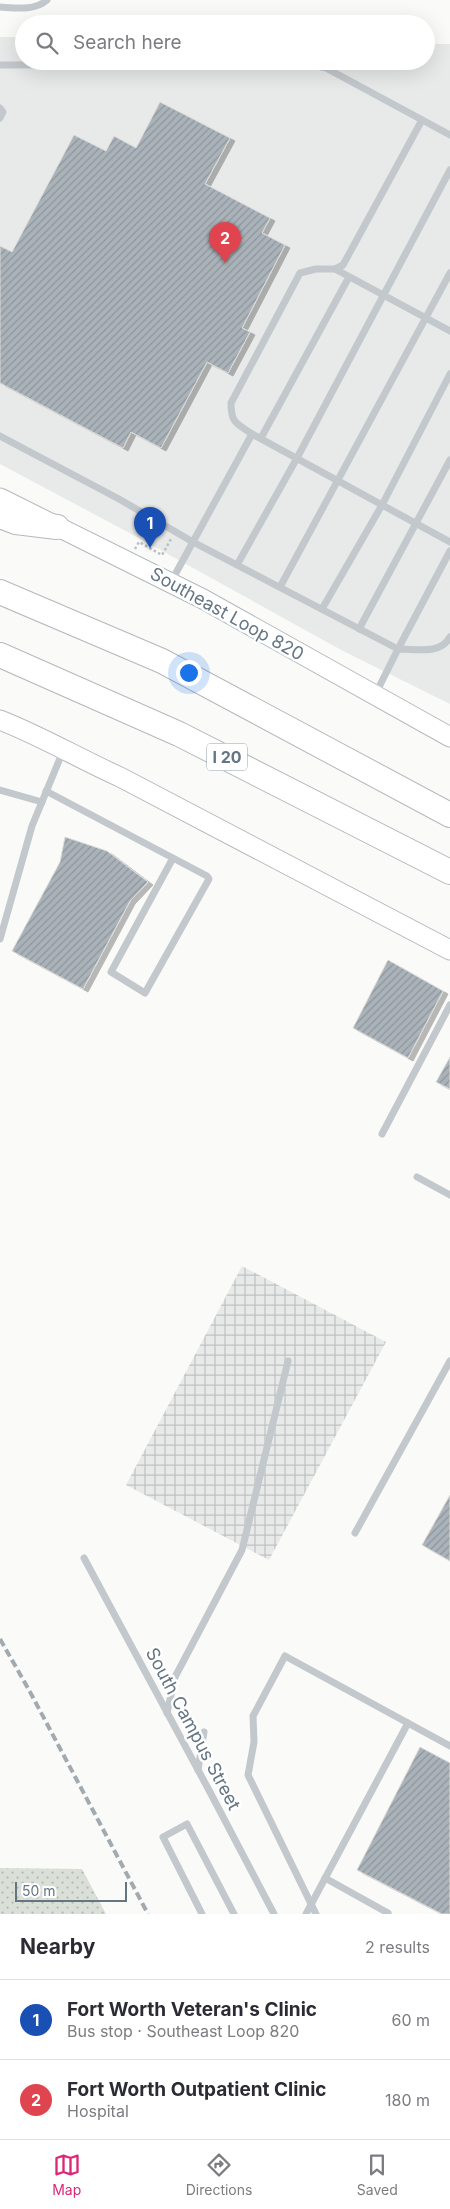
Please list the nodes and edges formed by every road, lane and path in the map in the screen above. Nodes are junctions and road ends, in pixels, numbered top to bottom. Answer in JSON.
{"nodes":[{"id":1,"x":48,"y":0,"type":"edge"},
{"id":2,"x":0,"y":7,"type":"edge"},
{"id":3,"x":0,"y":65,"type":"edge"},
{"id":4,"x":15,"y":65,"type":"edge"},
{"id":5,"x":330,"y":70,"type":"edge"},
{"id":6,"x":0,"y":108,"type":"edge"},
{"id":7,"x":0,"y":118,"type":"edge"},
{"id":8,"x":422,"y":120,"type":"junction"},
{"id":9,"x":450,"y":135,"type":"edge"},
{"id":10,"x":450,"y":170,"type":"edge"},
{"id":11,"x":335,"y":269,"type":"junction"},
{"id":12,"x":450,"y":273,"type":"edge"},
{"id":13,"x":349,"y":277,"type":"junction"},
{"id":14,"x":383,"y":295,"type":"junction"},
{"id":15,"x":426,"y":319,"type":"junction"},
{"id":16,"x":450,"y":332,"type":"edge"},
{"id":17,"x":450,"y":374,"type":"edge"},
{"id":18,"x":252,"y":434,"type":"junction"},
{"id":19,"x":0,"y":436,"type":"edge"},
{"id":20,"x":260,"y":438,"type":"junction"},
{"id":21,"x":297,"y":458,"type":"junction"},
{"id":22,"x":450,"y":460,"type":"edge"},
{"id":23,"x":337,"y":480,"type":"junction"},
{"id":24,"x":0,"y":498,"type":"edge"},
{"id":25,"x":382,"y":505,"type":"junction"},
{"id":26,"x":0,"y":516,"type":"edge"},
{"id":27,"x":415,"y":523,"type":"junction"},
{"id":28,"x":57,"y":527,"type":"junction"},
{"id":29,"x":175,"y":532,"type":"junction"},
{"id":30,"x":193,"y":542,"type":"junction"},
{"id":31,"x":450,"y":542,"type":"edge"},
{"id":32,"x":450,"y":551,"type":"edge"},
{"id":33,"x":129,"y":561,"type":"junction"},
{"id":34,"x":237,"y":565,"type":"junction"},
{"id":35,"x":171,"y":582,"type":"junction"},
{"id":36,"x":280,"y":588,"type":"junction"},
{"id":37,"x":0,"y":592,"type":"edge"},
{"id":38,"x":322,"y":609,"type":"junction"},
{"id":39,"x":360,"y":629,"type":"junction"},
{"id":40,"x":450,"y":636,"type":"edge"},
{"id":41,"x":398,"y":649,"type":"junction"},
{"id":42,"x":0,"y":655,"type":"edge"},
{"id":43,"x":375,"y":695,"type":"junction"},
{"id":44,"x":0,"y":720,"type":"edge"},
{"id":45,"x":450,"y":736,"type":"edge"},
{"id":46,"x":63,"y":751,"type":"junction"},
{"id":47,"x":0,"y":790,"type":"edge"},
{"id":48,"x":46,"y":791,"type":"junction"},
{"id":49,"x":42,"y":802,"type":"junction"},
{"id":50,"x":450,"y":815,"type":"edge"},
{"id":51,"x":173,"y":858,"type":"junction"},
{"id":52,"x":449,"y":872,"type":"edge"},
{"id":53,"x":0,"y":939,"type":"edge"},
{"id":54,"x":450,"y":950,"type":"edge"},
{"id":55,"x":450,"y":1006,"type":"edge"},
{"id":56,"x":382,"y":1134,"type":"dead end"},
{"id":57,"x":417,"y":1177,"type":"dead end"},
{"id":58,"x":450,"y":1196,"type":"edge"},
{"id":59,"x":288,"y":1361,"type":"dead end"},
{"id":60,"x":450,"y":1361,"type":"edge"},
{"id":61,"x":356,"y":1533,"type":"dead end"},
{"id":62,"x":84,"y":1558,"type":"dead end"},
{"id":63,"x":167,"y":1712,"type":"junction"},
{"id":64,"x":408,"y":1723,"type":"junction"},
{"id":65,"x":204,"y":1732,"type":"dead end"},
{"id":66,"x":450,"y":1746,"type":"edge"},
{"id":67,"x":198,"y":1770,"type":"junction"},
{"id":68,"x":325,"y":1878,"type":"junction"},
{"id":69,"x":312,"y":1903,"type":"junction"},
{"id":70,"x":388,"y":1913,"type":"edge"},
{"id":71,"x":202,"y":1914,"type":"edge"},
{"id":72,"x":234,"y":1914,"type":"edge"},
{"id":73,"x":274,"y":1914,"type":"edge"},
{"id":74,"x":306,"y":1914,"type":"edge"},
{"id":75,"x":316,"y":1914,"type":"edge"}],
"edges":[{"from":1,"to":2,"type":"lane"},
{"from":3,"to":4,"type":"lane"},
{"from":5,"to":8,"type":"lane"},
{"from":6,"to":7,"type":"lane"},
{"from":8,"to":9,"type":"lane"},
{"from":8,"to":11,"type":"lane"},
{"from":10,"to":14,"type":"lane"},
{"from":11,"to":13,"type":"lane"},
{"from":11,"to":18,"type":"lane"},
{"from":12,"to":15,"type":"lane"},
{"from":13,"to":14,"type":"lane"},
{"from":13,"to":20,"type":"lane"},
{"from":14,"to":15,"type":"lane"},
{"from":14,"to":21,"type":"lane"},
{"from":15,"to":16,"type":"lane"},
{"from":15,"to":23,"type":"lane"},
{"from":17,"to":25,"type":"lane"},
{"from":18,"to":20,"type":"lane"},
{"from":18,"to":30,"type":"lane"},
{"from":19,"to":29,"type":"lane"},
{"from":20,"to":21,"type":"lane"},
{"from":21,"to":23,"type":"lane"},
{"from":21,"to":34,"type":"lane"},
{"from":22,"to":27,"type":"lane"},
{"from":23,"to":25,"type":"lane"},
{"from":23,"to":36,"type":"lane"},
{"from":24,"to":28,"type":"main road","name":"Southeast Loop 820"},
{"from":25,"to":27,"type":"lane"},
{"from":25,"to":38,"type":"lane"},
{"from":26,"to":28,"type":"highway"},
{"from":27,"to":31,"type":"lane"},
{"from":27,"to":39,"type":"lane"},
{"from":28,"to":33,"type":"main road","name":"Southeast Loop 820"},
{"from":29,"to":30,"type":"lane"},
{"from":29,"to":33,"type":"path"},
{"from":30,"to":34,"type":"lane"},
{"from":30,"to":35,"type":"lane"},
{"from":32,"to":41,"type":"lane"},
{"from":33,"to":35,"type":"main road","name":"Southeast Loop 820"},
{"from":34,"to":36,"type":"lane"},
{"from":35,"to":43,"type":"main road","name":"Southeast Loop 820"},
{"from":36,"to":38,"type":"lane"},
{"from":37,"to":50,"type":"highway"},
{"from":38,"to":39,"type":"lane"},
{"from":39,"to":41,"type":"lane"},
{"from":40,"to":41,"type":"lane"},
{"from":41,"to":43,"type":"lane"},
{"from":42,"to":52,"type":"highway","number":"I 20"},
{"from":43,"to":45,"type":"main road","name":"Southeast Loop 820"},
{"from":44,"to":46,"type":"main road"},
{"from":46,"to":48,"type":"lane"},
{"from":46,"to":54,"type":"main road"},
{"from":47,"to":49,"type":"lane"},
{"from":48,"to":49,"type":"lane"},
{"from":48,"to":51,"type":"lane"},
{"from":49,"to":53,"type":"lane"},
{"from":51,"to":51,"type":"lane"},
{"from":55,"to":56,"type":"lane"},
{"from":57,"to":58,"type":"lane"},
{"from":59,"to":63,"type":"lane"},
{"from":60,"to":61,"type":"lane"},
{"from":62,"to":63,"type":"lane","name":"South Campus Street"},
{"from":63,"to":67,"type":"lane","name":"South Campus Street"},
{"from":64,"to":66,"type":"lane"},
{"from":64,"to":68,"type":"lane"},
{"from":64,"to":69,"type":"lane"},
{"from":65,"to":67,"type":"lane"},
{"from":67,"to":73,"type":"lane","name":"South Campus Street"},
{"from":68,"to":69,"type":"lane"},
{"from":68,"to":70,"type":"lane"},
{"from":69,"to":74,"type":"lane"},
{"from":69,"to":75,"type":"lane"},
{"from":71,"to":72,"type":"lane"}]}
